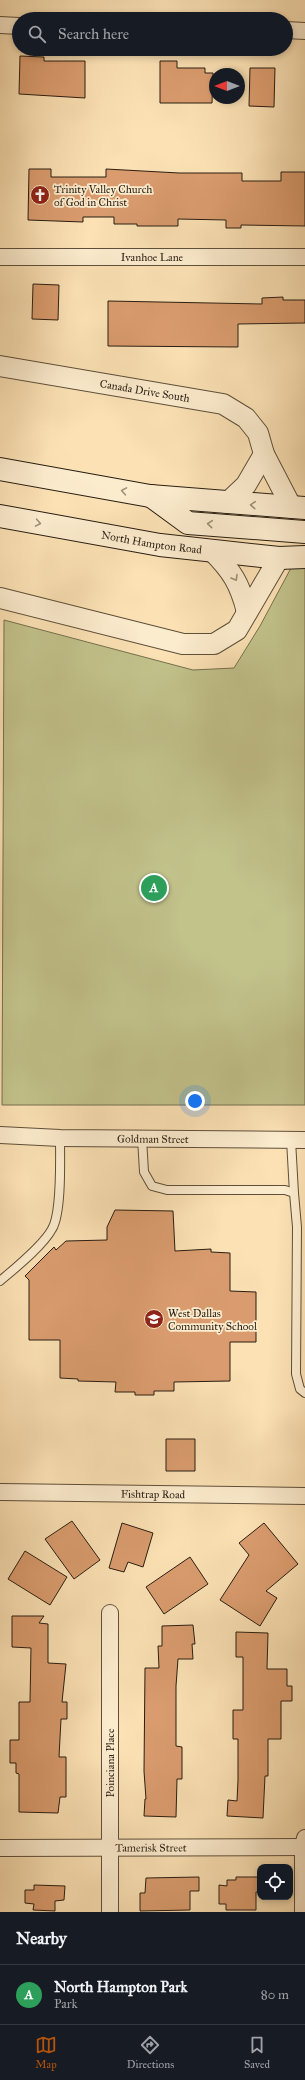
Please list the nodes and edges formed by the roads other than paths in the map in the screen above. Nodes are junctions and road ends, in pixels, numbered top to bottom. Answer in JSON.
{"nodes":[{"id":1,"x":0,"y":25,"type":"edge"},
{"id":2,"x":12,"y":26,"type":"edge"},
{"id":3,"x":293,"y":30,"type":"edge"},
{"id":4,"x":305,"y":31,"type":"edge"},
{"id":5,"x":0,"y":257,"type":"edge"},
{"id":6,"x":305,"y":257,"type":"edge"},
{"id":7,"x":0,"y":366,"type":"edge"},
{"id":8,"x":264,"y":454,"type":"junction"},
{"id":9,"x":0,"y":469,"type":"edge"},
{"id":10,"x":150,"y":496,"type":"junction"},
{"id":11,"x":227,"y":503,"type":"junction"},
{"id":12,"x":298,"y":508,"type":"edge"},
{"id":13,"x":0,"y":516,"type":"edge"},
{"id":14,"x":305,"y":532,"type":"edge"},
{"id":15,"x":212,"y":551,"type":"junction"},
{"id":16,"x":305,"y":557,"type":"edge"},
{"id":17,"x":279,"y":558,"type":"junction"},
{"id":18,"x":0,"y":598,"type":"edge"},
{"id":19,"x":247,"y":612,"type":"junction"},
{"id":20,"x":0,"y":1135,"type":"edge"},
{"id":21,"x":60,"y":1138,"type":"junction"},
{"id":22,"x":142,"y":1138,"type":"junction"},
{"id":23,"x":298,"y":1140,"type":"edge"},
{"id":24,"x":294,"y":1193,"type":"junction"},
{"id":25,"x":0,"y":1282,"type":"edge"},
{"id":26,"x":305,"y":1393,"type":"edge"},
{"id":27,"x":0,"y":1492,"type":"edge"},
{"id":28,"x":305,"y":1496,"type":"edge"},
{"id":29,"x":110,"y":1613,"type":"dead end"},
{"id":30,"x":304,"y":1842,"type":"edge"},
{"id":31,"x":0,"y":1848,"type":"edge"},
{"id":32,"x":110,"y":1848,"type":"junction"},
{"id":33,"x":110,"y":1912,"type":"edge"},
{"id":34,"x":303,"y":1912,"type":"edge"}],
"edges":[{"from":1,"to":2,"type":"street"},
{"from":3,"to":4,"type":"street"},
{"from":5,"to":6,"type":"street","name":"Ivanhoe Lane"},
{"from":7,"to":8,"type":"street","name":"Canada Drive South"},
{"from":8,"to":11,"type":"street"},
{"from":8,"to":12,"type":"street","name":"Canada Drive South"},
{"from":10,"to":9,"type":"main road","one_way":true},
{"from":10,"to":11,"type":"main road"},
{"from":14,"to":10,"type":"main road","one_way":true},
{"from":12,"to":11,"type":"main road","one_way":true},
{"from":13,"to":15,"type":"main road","name":"North Hampton Road","one_way":true},
{"from":15,"to":17,"type":"main road","name":"North Hampton Road"},
{"from":15,"to":19,"type":"street","one_way":true},
{"from":16,"to":17,"type":"main road","name":"North Hampton Road"},
{"from":17,"to":19,"type":"street"},
{"from":18,"to":19,"type":"street"},
{"from":20,"to":21,"type":"street","name":"Goldman Street"},
{"from":21,"to":22,"type":"street","name":"Goldman Street"},
{"from":21,"to":25,"type":"lane"},
{"from":22,"to":23,"type":"street","name":"Goldman Street"},
{"from":22,"to":24,"type":"lane"},
{"from":23,"to":24,"type":"lane"},
{"from":24,"to":26,"type":"lane"},
{"from":27,"to":28,"type":"street","name":"Fishtrap Road"},
{"from":29,"to":32,"type":"street","name":"Poinciana Place"},
{"from":30,"to":32,"type":"street","name":"Tamerisk Street"},
{"from":30,"to":34,"type":"street"},
{"from":31,"to":32,"type":"street","name":"Tamerisk Street"},
{"from":32,"to":33,"type":"street","name":"Poinciana Place"}]}
